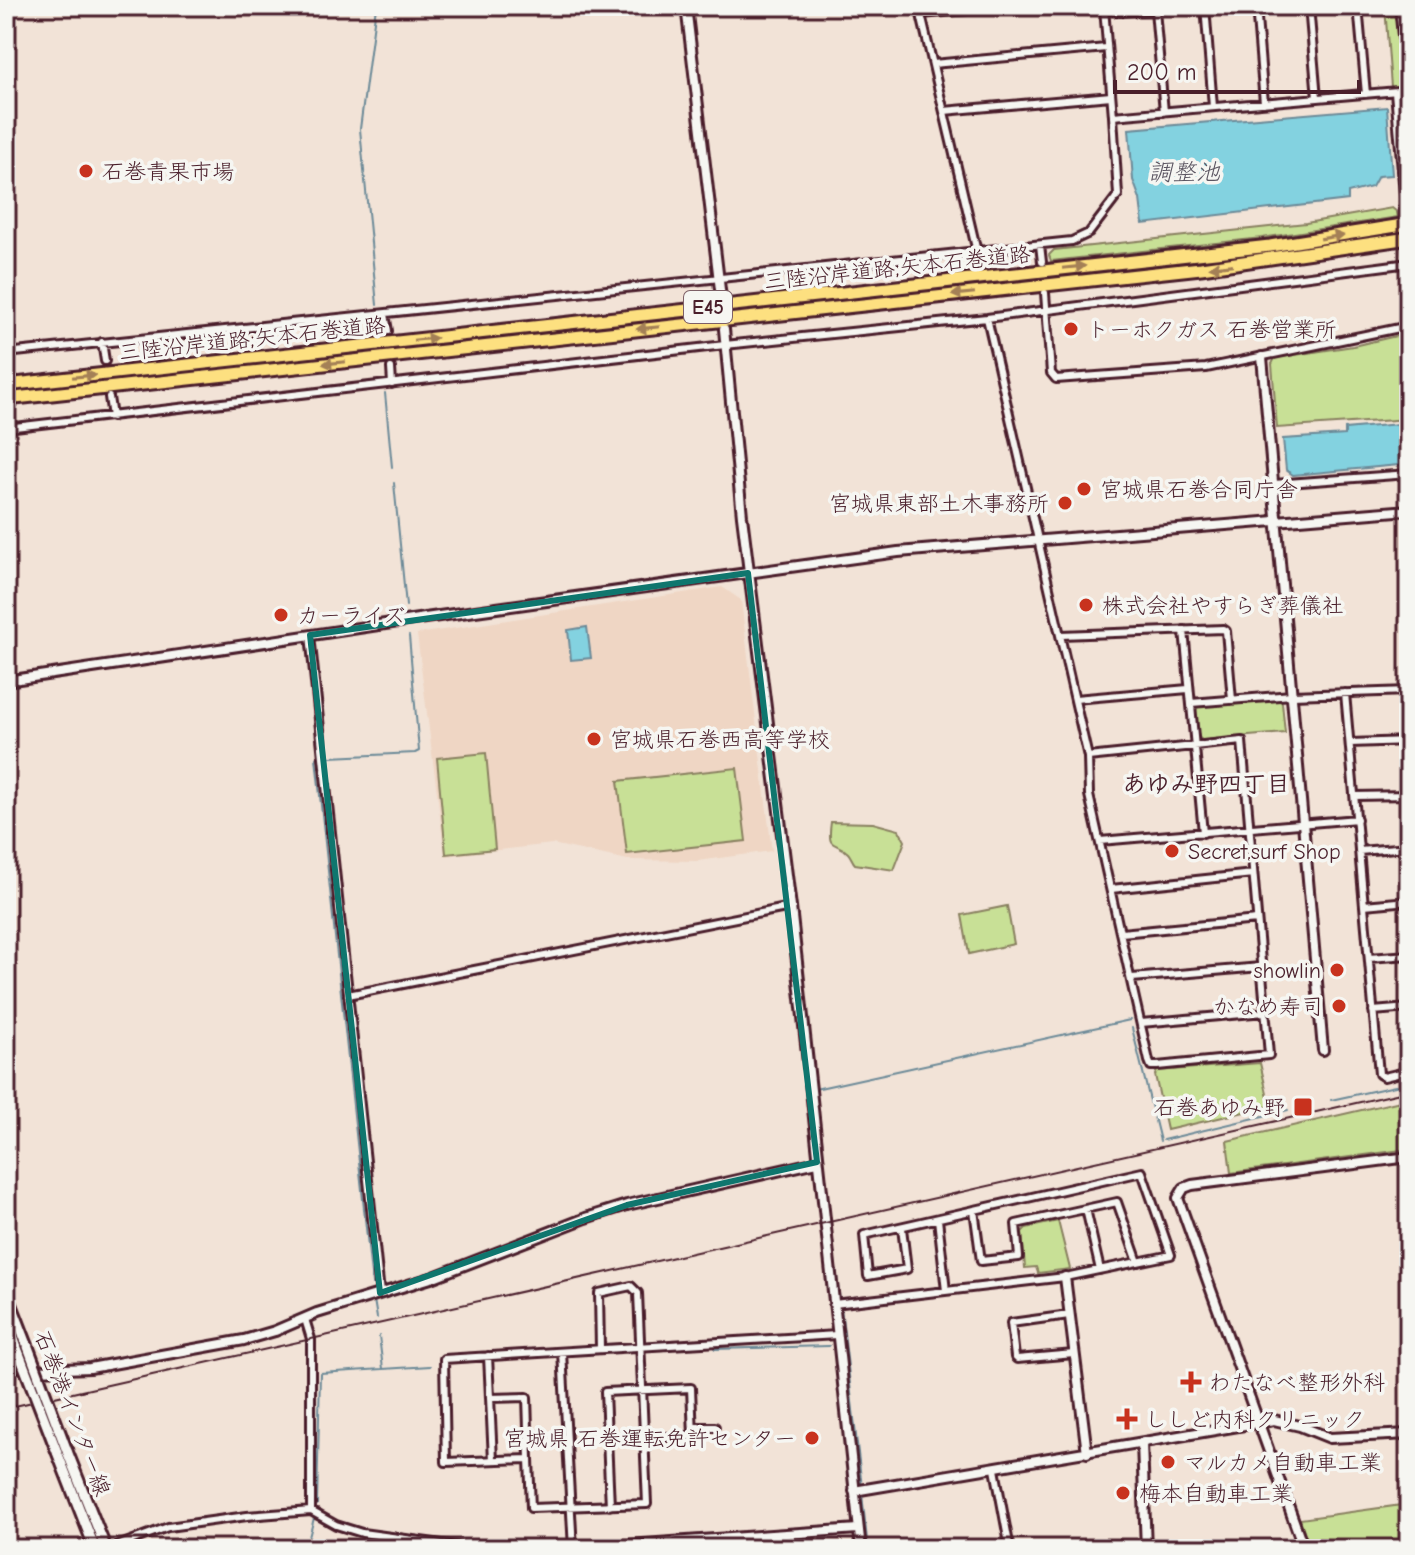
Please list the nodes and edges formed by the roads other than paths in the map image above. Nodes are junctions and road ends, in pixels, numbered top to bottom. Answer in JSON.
{"nodes":[{"id":1,"x":686,"y":6,"type":"edge"},
{"id":2,"x":919,"y":6,"type":"edge"},
{"id":3,"x":1015,"y":6,"type":"edge"},
{"id":4,"x":1205,"y":6,"type":"edge"},
{"id":5,"x":1256,"y":6,"type":"edge"},
{"id":6,"x":1309,"y":6,"type":"edge"},
{"id":7,"x":1358,"y":6,"type":"edge"},
{"id":8,"x":1399,"y":6,"type":"edge"},
{"id":9,"x":1101,"y":7,"type":"edge"},
{"id":10,"x":1155,"y":10,"type":"junction"},
{"id":11,"x":921,"y":14,"type":"junction"},
{"id":12,"x":1409,"y":38,"type":"edge"},
{"id":13,"x":1106,"y":48,"type":"junction"},
{"id":14,"x":933,"y":64,"type":"junction"},
{"id":15,"x":1409,"y":90,"type":"edge"},
{"id":16,"x":1395,"y":92,"type":"junction"},
{"id":17,"x":1366,"y":94,"type":"junction"},
{"id":18,"x":1111,"y":96,"type":"junction"},
{"id":19,"x":1317,"y":98,"type":"junction"},
{"id":20,"x":1264,"y":103,"type":"junction"},
{"id":21,"x":1213,"y":107,"type":"junction"},
{"id":22,"x":944,"y":111,"type":"junction"},
{"id":23,"x":1164,"y":112,"type":"junction"},
{"id":24,"x":1113,"y":116,"type":"junction"},
{"id":25,"x":1407,"y":220,"type":"edge"},
{"id":26,"x":1408,"y":243,"type":"edge"},
{"id":27,"x":1040,"y":245,"type":"junction"},
{"id":28,"x":977,"y":252,"type":"junction"},
{"id":29,"x":1042,"y":262,"type":"dead end"},
{"id":30,"x":719,"y":280,"type":"junction"},
{"id":31,"x":1045,"y":293,"type":"dead end"},
{"id":32,"x":721,"y":298,"type":"dead end"},
{"id":33,"x":1046,"y":310,"type":"junction"},
{"id":34,"x":385,"y":314,"type":"junction"},
{"id":35,"x":987,"y":318,"type":"junction"},
{"id":36,"x":1409,"y":326,"type":"edge"},
{"id":37,"x":724,"y":329,"type":"dead end"},
{"id":38,"x":388,"y":331,"type":"tunnel mouth"},
{"id":39,"x":102,"y":342,"type":"junction"},
{"id":40,"x":725,"y":345,"type":"junction"},
{"id":41,"x":6,"y":353,"type":"edge"},
{"id":42,"x":1262,"y":357,"type":"junction"},
{"id":43,"x":105,"y":361,"type":"dead end"},
{"id":44,"x":391,"y":368,"type":"tunnel mouth"},
{"id":45,"x":392,"y":384,"type":"junction"},
{"id":46,"x":6,"y":385,"type":"edge"},
{"id":47,"x":109,"y":397,"type":"dead end"},
{"id":48,"x":6,"y":399,"type":"edge"},
{"id":49,"x":112,"y":417,"type":"junction"},
{"id":50,"x":6,"y":428,"type":"edge"},
{"id":51,"x":1409,"y":474,"type":"edge"},
{"id":52,"x":1274,"y":484,"type":"junction"},
{"id":53,"x":1409,"y":510,"type":"edge"},
{"id":54,"x":1276,"y":522,"type":"junction"},
{"id":55,"x":1038,"y":540,"type":"junction"},
{"id":56,"x":748,"y":573,"type":"junction"},
{"id":57,"x":1184,"y":630,"type":"junction"},
{"id":58,"x":310,"y":635,"type":"junction"},
{"id":59,"x":1061,"y":635,"type":"junction"},
{"id":60,"x":6,"y":681,"type":"edge"},
{"id":61,"x":1188,"y":689,"type":"junction"},
{"id":62,"x":1409,"y":691,"type":"edge"},
{"id":63,"x":1345,"y":693,"type":"junction"},
{"id":64,"x":1292,"y":695,"type":"junction"},
{"id":65,"x":1075,"y":699,"type":"junction"},
{"id":66,"x":1232,"y":700,"type":"junction"},
{"id":67,"x":1191,"y":703,"type":"junction"},
{"id":68,"x":1409,"y":741,"type":"edge"},
{"id":69,"x":1350,"y":743,"type":"junction"},
{"id":70,"x":1195,"y":745,"type":"junction"},
{"id":71,"x":1088,"y":757,"type":"junction"},
{"id":72,"x":1409,"y":795,"type":"edge"},
{"id":73,"x":1355,"y":796,"type":"junction"},
{"id":74,"x":1357,"y":819,"type":"junction"},
{"id":75,"x":1304,"y":823,"type":"junction"},
{"id":76,"x":1249,"y":828,"type":"junction"},
{"id":77,"x":1203,"y":833,"type":"junction"},
{"id":78,"x":1100,"y":841,"type":"junction"},
{"id":79,"x":1409,"y":847,"type":"edge"},
{"id":80,"x":1359,"y":851,"type":"junction"},
{"id":81,"x":1253,"y":874,"type":"junction"},
{"id":82,"x":1111,"y":889,"type":"junction"},
{"id":83,"x":1409,"y":901,"type":"edge"},
{"id":84,"x":1364,"y":905,"type":"junction"},
{"id":85,"x":791,"y":907,"type":"junction"},
{"id":86,"x":1257,"y":920,"type":"junction"},
{"id":87,"x":1121,"y":933,"type":"junction"},
{"id":88,"x":1409,"y":955,"type":"edge"},
{"id":89,"x":1369,"y":958,"type":"junction"},
{"id":90,"x":1261,"y":967,"type":"junction"},
{"id":91,"x":1132,"y":978,"type":"junction"},
{"id":92,"x":348,"y":995,"type":"junction"},
{"id":93,"x":1409,"y":1008,"type":"edge"},
{"id":94,"x":1373,"y":1011,"type":"junction"},
{"id":95,"x":1265,"y":1012,"type":"junction"},
{"id":96,"x":1141,"y":1023,"type":"junction"},
{"id":97,"x":1323,"y":1050,"type":"dead end"},
{"id":98,"x":1409,"y":1071,"type":"edge"},
{"id":99,"x":1409,"y":1157,"type":"edge"},
{"id":100,"x":817,"y":1162,"type":"junction"},
{"id":101,"x":1086,"y":1209,"type":"junction"},
{"id":102,"x":974,"y":1210,"type":"junction"},
{"id":103,"x":938,"y":1219,"type":"junction"},
{"id":104,"x":902,"y":1228,"type":"junction"},
{"id":105,"x":1138,"y":1262,"type":"junction"},
{"id":106,"x":1100,"y":1270,"type":"junction"},
{"id":107,"x":1065,"y":1277,"type":"junction"},
{"id":108,"x":6,"y":1290,"type":"edge"},
{"id":109,"x":946,"y":1291,"type":"junction"},
{"id":110,"x":380,"y":1293,"type":"junction"},
{"id":111,"x":834,"y":1304,"type":"junction"},
{"id":112,"x":1069,"y":1315,"type":"junction"},
{"id":113,"x":6,"y":1317,"type":"edge"},
{"id":114,"x":305,"y":1319,"type":"junction"},
{"id":115,"x":837,"y":1335,"type":"junction"},
{"id":116,"x":23,"y":1347,"type":"junction"},
{"id":117,"x":640,"y":1347,"type":"junction"},
{"id":118,"x":600,"y":1349,"type":"junction"},
{"id":119,"x":562,"y":1352,"type":"junction"},
{"id":120,"x":1074,"y":1354,"type":"junction"},
{"id":121,"x":488,"y":1356,"type":"junction"},
{"id":122,"x":6,"y":1365,"type":"edge"},
{"id":123,"x":642,"y":1391,"type":"junction"},
{"id":124,"x":490,"y":1398,"type":"junction"},
{"id":125,"x":1258,"y":1422,"type":"junction"},
{"id":126,"x":693,"y":1427,"type":"junction"},
{"id":127,"x":715,"y":1427,"type":"dead end"},
{"id":128,"x":1409,"y":1434,"type":"edge"},
{"id":129,"x":644,"y":1438,"type":"junction"},
{"id":130,"x":1142,"y":1443,"type":"junction"},
{"id":131,"x":62,"y":1451,"type":"junction"},
{"id":132,"x":1087,"y":1453,"type":"junction"},
{"id":133,"x":529,"y":1459,"type":"junction"},
{"id":134,"x":493,"y":1460,"type":"junction"},
{"id":135,"x":995,"y":1469,"type":"junction"},
{"id":136,"x":854,"y":1491,"type":"junction"},
{"id":137,"x":610,"y":1506,"type":"junction"},
{"id":138,"x":571,"y":1508,"type":"junction"},
{"id":139,"x":311,"y":1511,"type":"junction"},
{"id":140,"x":858,"y":1529,"type":"junction"},
{"id":141,"x":117,"y":1546,"type":"dead end"},
{"id":142,"x":95,"y":1549,"type":"edge"},
{"id":143,"x":106,"y":1549,"type":"edge"},
{"id":144,"x":479,"y":1549,"type":"edge"},
{"id":145,"x":572,"y":1549,"type":"edge"},
{"id":146,"x":861,"y":1549,"type":"edge"},
{"id":147,"x":1010,"y":1549,"type":"edge"},
{"id":148,"x":1146,"y":1549,"type":"edge"},
{"id":149,"x":1304,"y":1549,"type":"edge"}],
"edges":[{"from":1,"to":30,"type":"street"},
{"from":2,"to":11,"type":"street"},
{"from":3,"to":11,"type":"street"},
{"from":4,"to":10,"type":"street"},
{"from":4,"to":21,"type":"street"},
{"from":5,"to":20,"type":"street"},
{"from":6,"to":19,"type":"street"},
{"from":7,"to":17,"type":"street"},
{"from":8,"to":12,"type":"street"},
{"from":9,"to":10,"type":"street"},
{"from":9,"to":13,"type":"street"},
{"from":10,"to":23,"type":"street"},
{"from":11,"to":14,"type":"street"},
{"from":13,"to":14,"type":"street"},
{"from":13,"to":18,"type":"street"},
{"from":14,"to":22,"type":"street"},
{"from":15,"to":16,"type":"street"},
{"from":16,"to":17,"type":"street"},
{"from":16,"to":25,"type":"street"},
{"from":17,"to":19,"type":"street"},
{"from":18,"to":22,"type":"street"},
{"from":18,"to":24,"type":"street"},
{"from":19,"to":20,"type":"street"},
{"from":20,"to":21,"type":"street"},
{"from":21,"to":23,"type":"street"},
{"from":22,"to":28,"type":"street"},
{"from":23,"to":24,"type":"street"},
{"from":24,"to":27,"type":"street"},
{"from":46,"to":25,"type":"highway","name":"三陸沿岸道路;矢本石巻道路","number":"E45","one_way":true},
{"from":26,"to":33,"type":"street"},
{"from":26,"to":48,"type":"highway","name":"三陸沿岸道路;矢本石巻道路","number":"E45","one_way":true},
{"from":27,"to":28,"type":"street"},
{"from":27,"to":29,"type":"street"},
{"from":28,"to":30,"type":"street"},
{"from":30,"to":32,"type":"street"},
{"from":30,"to":34,"type":"street"},
{"from":31,"to":33,"type":"street"},
{"from":33,"to":35,"type":"street"},
{"from":33,"to":42,"type":"street"},
{"from":34,"to":38,"type":"street"},
{"from":34,"to":39,"type":"street"},
{"from":35,"to":40,"type":"street"},
{"from":35,"to":55,"type":"street"},
{"from":36,"to":42,"type":"street"},
{"from":37,"to":40,"type":"street"},
{"from":39,"to":41,"type":"street"},
{"from":39,"to":43,"type":"street"},
{"from":40,"to":45,"type":"street"},
{"from":40,"to":56,"type":"street"},
{"from":42,"to":52,"type":"street"},
{"from":44,"to":45,"type":"street"},
{"from":45,"to":49,"type":"street"},
{"from":47,"to":49,"type":"street"},
{"from":49,"to":50,"type":"street"},
{"from":51,"to":52,"type":"street"},
{"from":52,"to":54,"type":"street"},
{"from":53,"to":54,"type":"street"},
{"from":54,"to":55,"type":"street"},
{"from":54,"to":64,"type":"street"},
{"from":55,"to":56,"type":"street"},
{"from":55,"to":59,"type":"street"},
{"from":56,"to":58,"type":"street"},
{"from":56,"to":85,"type":"street"},
{"from":57,"to":59,"type":"street"},
{"from":57,"to":61,"type":"street"},
{"from":57,"to":66,"type":"street"},
{"from":58,"to":60,"type":"street"},
{"from":58,"to":92,"type":"street"},
{"from":59,"to":65,"type":"street"},
{"from":61,"to":65,"type":"street"},
{"from":61,"to":67,"type":"street"},
{"from":62,"to":63,"type":"street"},
{"from":63,"to":64,"type":"street"},
{"from":63,"to":69,"type":"street"},
{"from":64,"to":66,"type":"street"},
{"from":64,"to":75,"type":"street"},
{"from":65,"to":71,"type":"street"},
{"from":66,"to":67,"type":"street"},
{"from":67,"to":70,"type":"street"},
{"from":68,"to":69,"type":"street"},
{"from":69,"to":73,"type":"street"},
{"from":70,"to":71,"type":"street"},
{"from":70,"to":76,"type":"street"},
{"from":70,"to":77,"type":"street"},
{"from":71,"to":78,"type":"street"},
{"from":72,"to":73,"type":"street"},
{"from":73,"to":74,"type":"street"},
{"from":74,"to":75,"type":"street"},
{"from":74,"to":80,"type":"street"},
{"from":75,"to":76,"type":"street"},
{"from":75,"to":97,"type":"street"},
{"from":76,"to":77,"type":"street"},
{"from":76,"to":81,"type":"street"},
{"from":77,"to":78,"type":"street"},
{"from":78,"to":82,"type":"street"},
{"from":79,"to":80,"type":"street"},
{"from":80,"to":84,"type":"street"},
{"from":81,"to":82,"type":"street"},
{"from":81,"to":86,"type":"street"},
{"from":82,"to":87,"type":"street"},
{"from":83,"to":84,"type":"street"},
{"from":84,"to":89,"type":"street"},
{"from":85,"to":92,"type":"street"},
{"from":85,"to":100,"type":"street"},
{"from":86,"to":87,"type":"street"},
{"from":86,"to":90,"type":"street"},
{"from":87,"to":91,"type":"street"},
{"from":88,"to":89,"type":"street"},
{"from":89,"to":94,"type":"street"},
{"from":90,"to":91,"type":"street"},
{"from":90,"to":95,"type":"street"},
{"from":91,"to":96,"type":"street"},
{"from":92,"to":110,"type":"street"},
{"from":93,"to":94,"type":"street"},
{"from":94,"to":98,"type":"street"},
{"from":95,"to":96,"type":"street"},
{"from":95,"to":96,"type":"street"},
{"from":99,"to":125,"type":"street"},
{"from":100,"to":110,"type":"street"},
{"from":100,"to":111,"type":"street"},
{"from":101,"to":102,"type":"street"},
{"from":101,"to":105,"type":"street"},
{"from":101,"to":106,"type":"street"},
{"from":102,"to":103,"type":"street"},
{"from":102,"to":105,"type":"street"},
{"from":103,"to":104,"type":"street"},
{"from":103,"to":109,"type":"street"},
{"from":104,"to":104,"type":"street"},
{"from":105,"to":106,"type":"street"},
{"from":106,"to":107,"type":"street"},
{"from":107,"to":109,"type":"street"},
{"from":107,"to":112,"type":"street"},
{"from":108,"to":116,"type":"main road","name":"石巻港インター線"},
{"from":109,"to":111,"type":"street"},
{"from":110,"to":114,"type":"street"},
{"from":111,"to":115,"type":"street"},
{"from":112,"to":120,"type":"street"},
{"from":112,"to":120,"type":"street"},
{"from":113,"to":116,"type":"main road","name":"石巻港インター線"},
{"from":114,"to":122,"type":"street"},
{"from":114,"to":139,"type":"street"},
{"from":115,"to":117,"type":"street"},
{"from":115,"to":136,"type":"street"},
{"from":116,"to":131,"type":"main road","name":"石巻港インター線","bridge":true},
{"from":117,"to":118,"type":"street"},
{"from":117,"to":118,"type":"street"},
{"from":117,"to":123,"type":"street"},
{"from":118,"to":119,"type":"street"},
{"from":119,"to":121,"type":"street"},
{"from":119,"to":138,"type":"street"},
{"from":120,"to":132,"type":"street"},
{"from":121,"to":124,"type":"street"},
{"from":121,"to":134,"type":"street"},
{"from":123,"to":126,"type":"street"},
{"from":123,"to":129,"type":"street"},
{"from":123,"to":137,"type":"street"},
{"from":124,"to":133,"type":"street"},
{"from":124,"to":134,"type":"street"},
{"from":125,"to":128,"type":"street"},
{"from":125,"to":130,"type":"street"},
{"from":125,"to":149,"type":"street"},
{"from":126,"to":127,"type":"street"},
{"from":126,"to":129,"type":"street"},
{"from":129,"to":137,"type":"street"},
{"from":130,"to":132,"type":"street"},
{"from":130,"to":148,"type":"street"},
{"from":131,"to":142,"type":"main road","name":"石巻港インター線"},
{"from":131,"to":143,"type":"main road","name":"石巻港インター線"},
{"from":132,"to":135,"type":"street"},
{"from":133,"to":134,"type":"street"},
{"from":133,"to":138,"type":"street"},
{"from":135,"to":136,"type":"street"},
{"from":135,"to":147,"type":"street"},
{"from":136,"to":140,"type":"street"},
{"from":137,"to":138,"type":"street"},
{"from":138,"to":145,"type":"street"},
{"from":139,"to":141,"type":"street"},
{"from":139,"to":144,"type":"street"},
{"from":140,"to":145,"type":"street"},
{"from":140,"to":146,"type":"street"}]}
